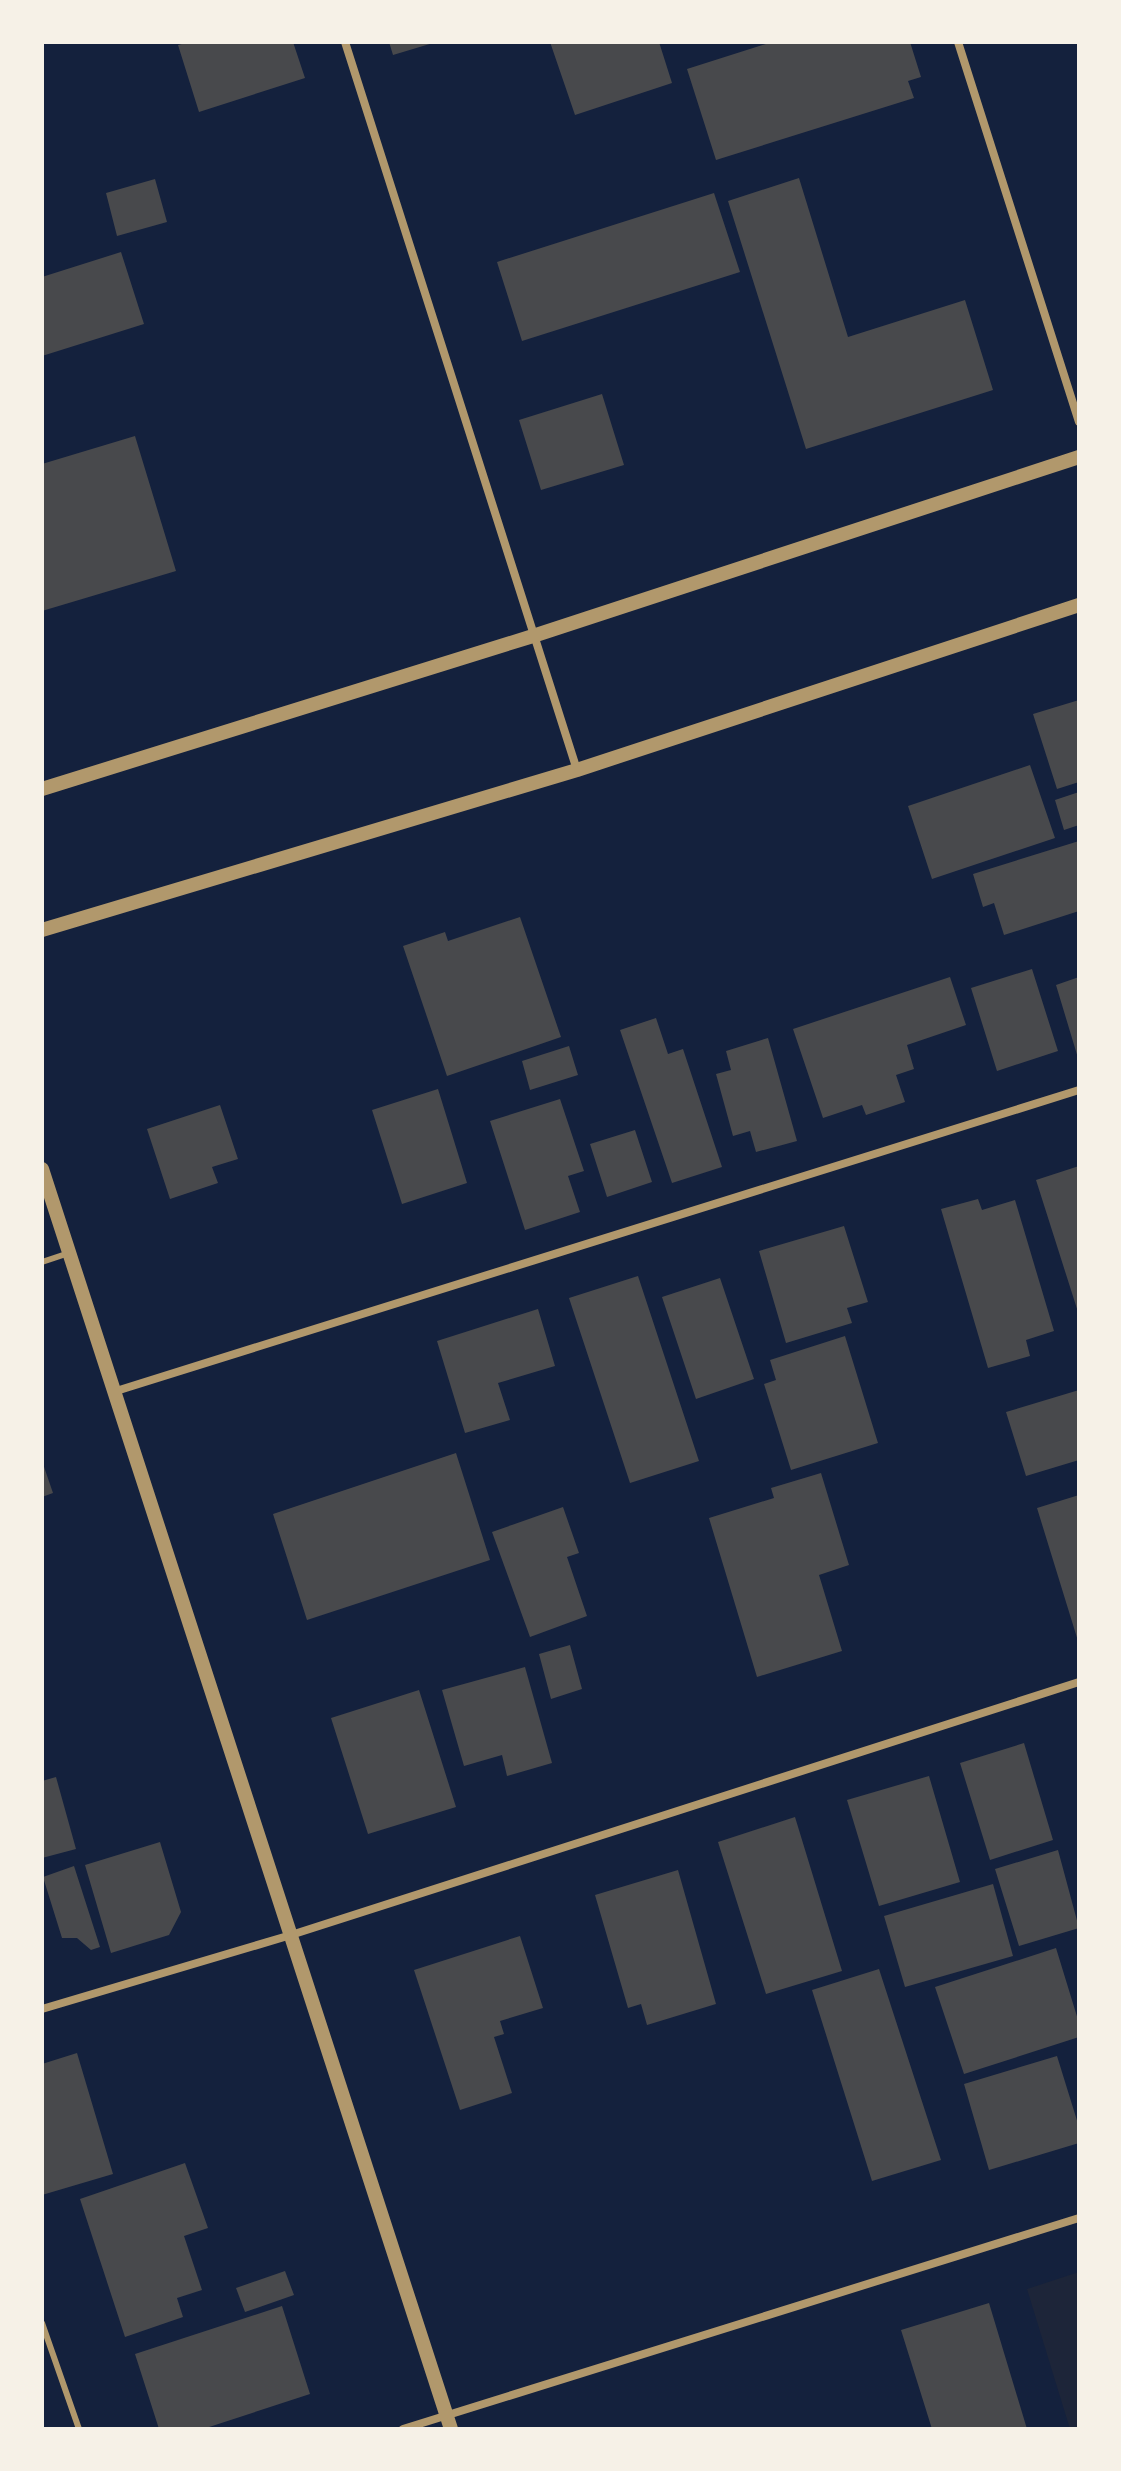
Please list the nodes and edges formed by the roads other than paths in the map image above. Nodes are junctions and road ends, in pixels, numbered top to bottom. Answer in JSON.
{"nodes":[{"id":1,"x":345,"y":42,"type":"edge"},
{"id":2,"x":958,"y":42,"type":"edge"},
{"id":3,"x":1079,"y":422,"type":"edge"},
{"id":4,"x":1079,"y":457,"type":"edge"},
{"id":5,"x":1079,"y":605,"type":"edge"},
{"id":6,"x":533,"y":636,"type":"junction"},
{"id":7,"x":577,"y":770,"type":"junction"},
{"id":8,"x":42,"y":789,"type":"edge"},
{"id":9,"x":42,"y":930,"type":"edge"},
{"id":10,"x":1079,"y":1090,"type":"edge"},
{"id":11,"x":42,"y":1169,"type":"edge"},
{"id":12,"x":70,"y":1253,"type":"junction"},
{"id":13,"x":42,"y":1262,"type":"edge"},
{"id":14,"x":112,"y":1392,"type":"junction"},
{"id":15,"x":1079,"y":1682,"type":"edge"},
{"id":16,"x":291,"y":1935,"type":"junction"},
{"id":17,"x":42,"y":2009,"type":"edge"},
{"id":18,"x":1079,"y":2218,"type":"edge"},
{"id":19,"x":42,"y":2323,"type":"edge"},
{"id":20,"x":449,"y":2422,"type":"edge"},
{"id":21,"x":79,"y":2429,"type":"edge"},
{"id":22,"x":403,"y":2429,"type":"edge"}],
"edges":[{"from":1,"to":6,"type":"street"},
{"from":2,"to":3,"type":"street"},
{"from":4,"to":6,"type":"street"},
{"from":5,"to":7,"type":"street"},
{"from":6,"to":7,"type":"street"},
{"from":6,"to":8,"type":"street"},
{"from":7,"to":9,"type":"street"},
{"from":10,"to":14,"type":"street"},
{"from":11,"to":12,"type":"street"},
{"from":12,"to":13,"type":"lane"},
{"from":12,"to":14,"type":"street"},
{"from":14,"to":16,"type":"street"},
{"from":15,"to":16,"type":"street"},
{"from":16,"to":17,"type":"street"},
{"from":16,"to":20,"type":"street"},
{"from":18,"to":20,"type":"street"},
{"from":19,"to":21,"type":"lane"},
{"from":20,"to":22,"type":"street"}]}
